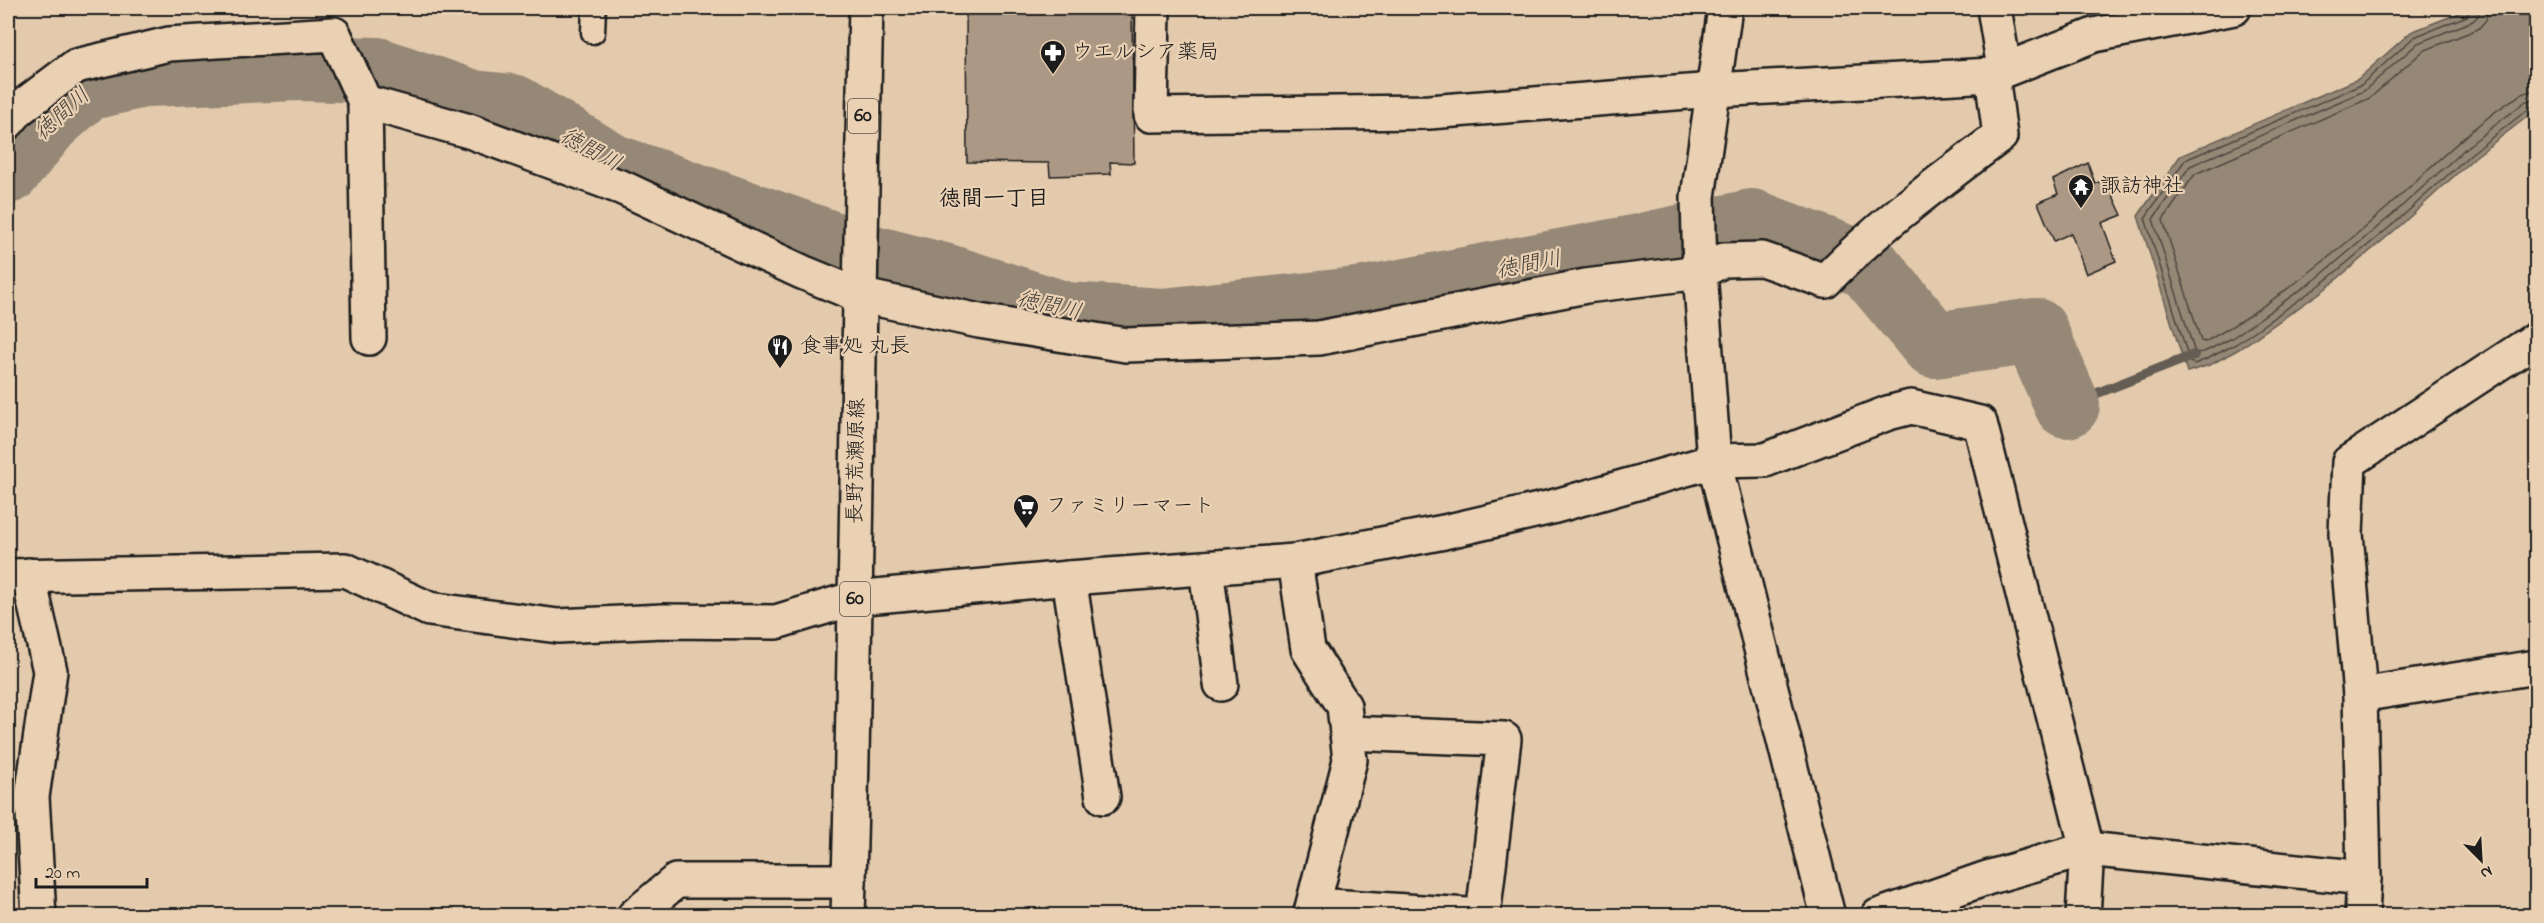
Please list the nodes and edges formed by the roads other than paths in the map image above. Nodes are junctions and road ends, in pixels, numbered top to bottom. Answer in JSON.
{"nodes":[{"id":1,"x":594,"y":8,"type":"edge"},
{"id":2,"x":866,"y":8,"type":"edge"},
{"id":3,"x":1153,"y":8,"type":"edge"},
{"id":4,"x":1725,"y":8,"type":"edge"},
{"id":5,"x":1994,"y":8,"type":"edge"},
{"id":6,"x":2234,"y":8,"type":"edge"},
{"id":7,"x":593,"y":32,"type":"dead end"},
{"id":8,"x":1998,"y":71,"type":"junction"},
{"id":9,"x":1714,"y":90,"type":"junction"},
{"id":10,"x":363,"y":98,"type":"junction"},
{"id":11,"x":8,"y":122,"type":"edge"},
{"id":12,"x":1700,"y":263,"type":"junction"},
{"id":13,"x":858,"y":288,"type":"junction"},
{"id":14,"x":369,"y":338,"type":"dead end"},
{"id":15,"x":2536,"y":339,"type":"edge"},
{"id":16,"x":1714,"y":460,"type":"junction"},
{"id":17,"x":1295,"y":561,"type":"junction"},
{"id":18,"x":1206,"y":568,"type":"junction"},
{"id":19,"x":18,"y":576,"type":"edge"},
{"id":20,"x":1069,"y":578,"type":"junction"},
{"id":21,"x":855,"y":598,"type":"junction"},
{"id":22,"x":2536,"y":667,"type":"edge"},
{"id":23,"x":1221,"y":684,"type":"dead end"},
{"id":24,"x":2360,"y":695,"type":"junction"},
{"id":25,"x":1347,"y":733,"type":"junction"},
{"id":26,"x":1103,"y":797,"type":"dead end"},
{"id":27,"x":2087,"y":849,"type":"junction"},
{"id":28,"x":2364,"y":878,"type":"junction"},
{"id":29,"x":849,"y":881,"type":"junction"},
{"id":30,"x":1312,"y":910,"type":"edge"},
{"id":31,"x":39,"y":915,"type":"edge"},
{"id":32,"x":634,"y":915,"type":"edge"},
{"id":33,"x":848,"y":915,"type":"edge"},
{"id":34,"x":1483,"y":915,"type":"edge"},
{"id":35,"x":1828,"y":915,"type":"edge"},
{"id":36,"x":1878,"y":915,"type":"edge"},
{"id":37,"x":2083,"y":915,"type":"edge"},
{"id":38,"x":2362,"y":915,"type":"edge"}],
"edges":[{"from":1,"to":7,"type":"lane"},
{"from":2,"to":13,"type":"street","name":"長野荒瀬原線","number":"60"},
{"from":3,"to":9,"type":"street"},
{"from":4,"to":9,"type":"street"},
{"from":5,"to":8,"type":"street"},
{"from":6,"to":8,"type":"street"},
{"from":8,"to":9,"type":"street"},
{"from":8,"to":12,"type":"street"},
{"from":9,"to":12,"type":"street"},
{"from":10,"to":11,"type":"street"},
{"from":10,"to":13,"type":"street"},
{"from":10,"to":14,"type":"street"},
{"from":12,"to":13,"type":"street"},
{"from":12,"to":16,"type":"street"},
{"from":13,"to":21,"type":"street","name":"長野荒瀬原線","number":"60"},
{"from":15,"to":24,"type":"street"},
{"from":16,"to":17,"type":"street"},
{"from":16,"to":27,"type":"street"},
{"from":16,"to":35,"type":"street"},
{"from":17,"to":18,"type":"street"},
{"from":17,"to":25,"type":"street"},
{"from":18,"to":20,"type":"street"},
{"from":18,"to":23,"type":"street"},
{"from":19,"to":21,"type":"street"},
{"from":19,"to":31,"type":"street"},
{"from":20,"to":21,"type":"street"},
{"from":20,"to":26,"type":"street"},
{"from":21,"to":29,"type":"street","name":"長野荒瀬原線","number":"60"},
{"from":22,"to":24,"type":"street"},
{"from":24,"to":28,"type":"street"},
{"from":25,"to":30,"type":"street"},
{"from":25,"to":34,"type":"street"},
{"from":27,"to":28,"type":"street"},
{"from":27,"to":36,"type":"street"},
{"from":27,"to":37,"type":"street"},
{"from":28,"to":38,"type":"street"},
{"from":29,"to":32,"type":"street"},
{"from":29,"to":33,"type":"street","name":"長野荒瀬原線","number":"60"},
{"from":30,"to":34,"type":"street"}]}
